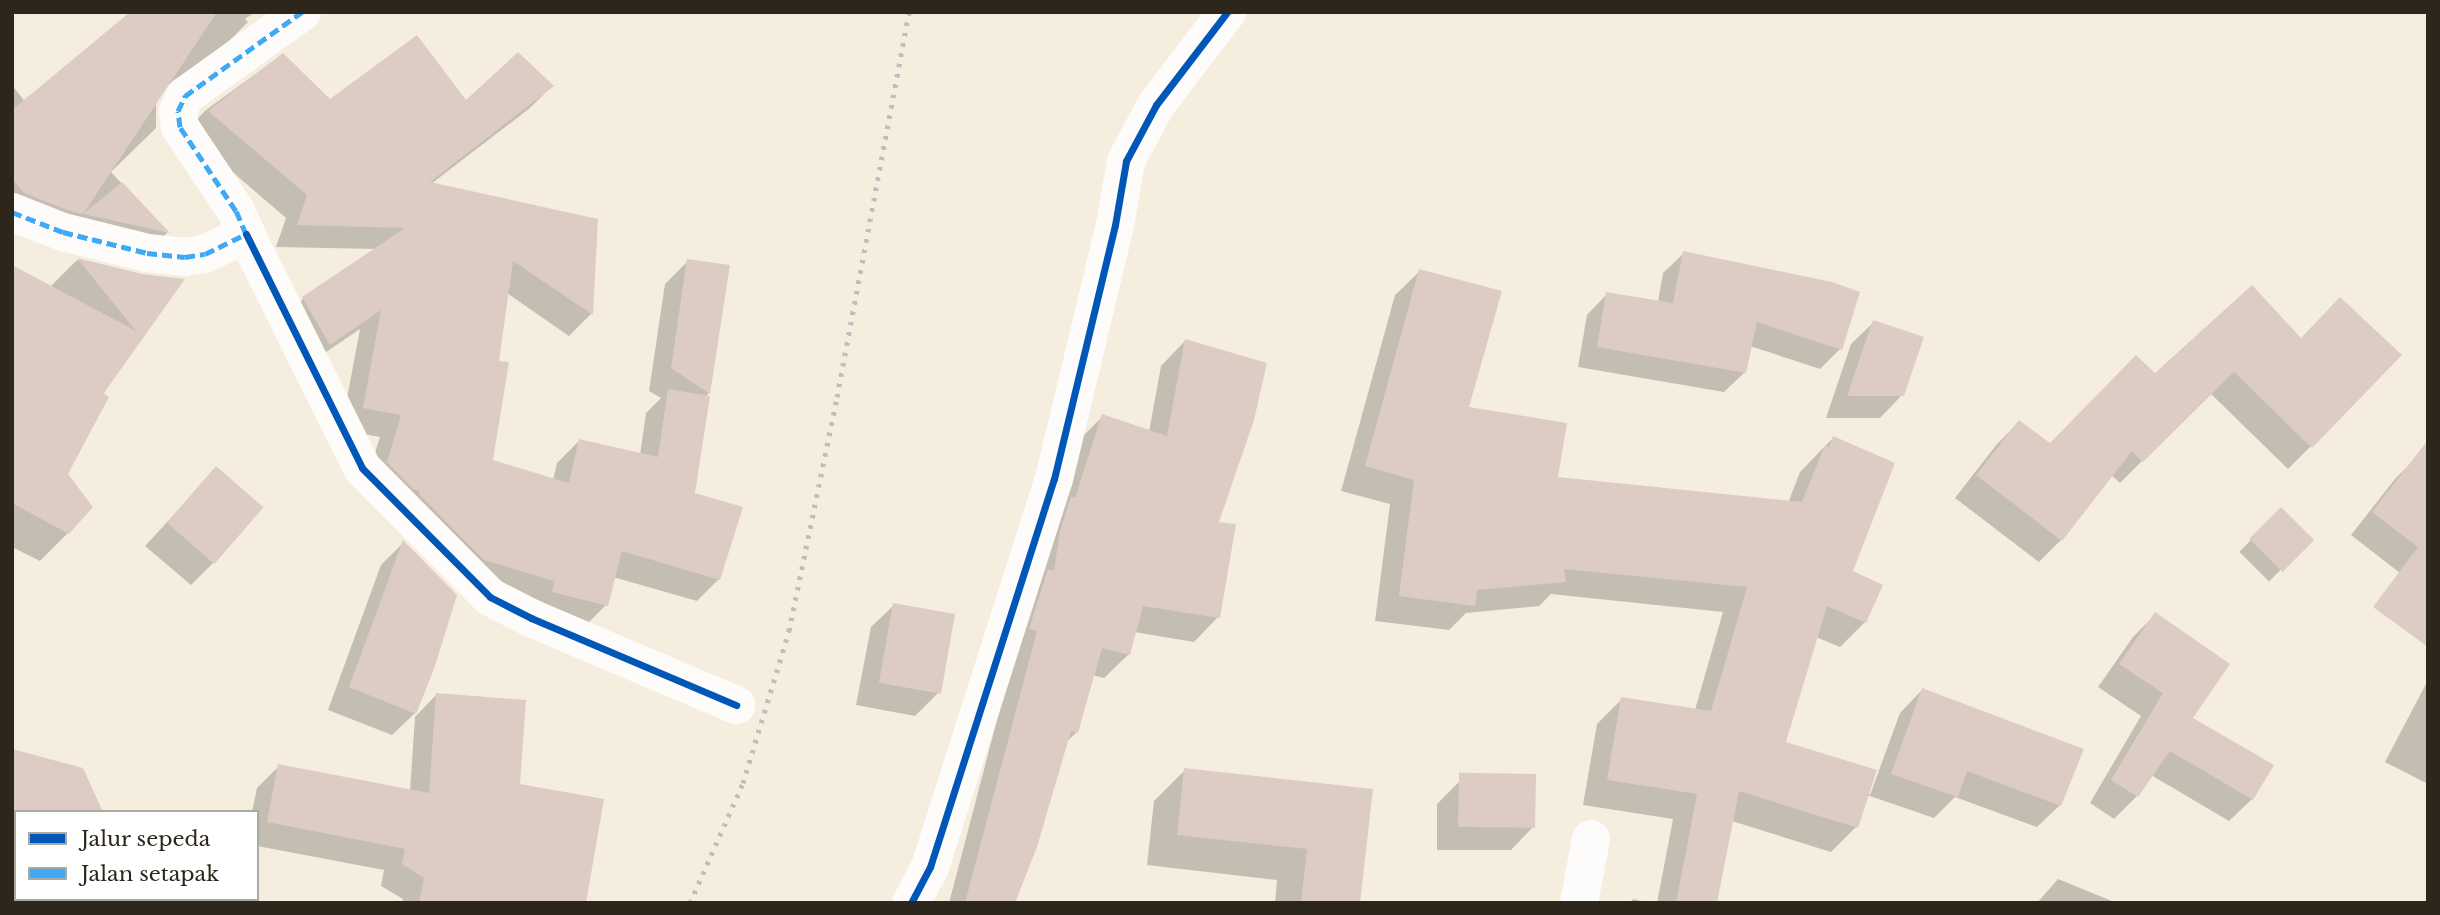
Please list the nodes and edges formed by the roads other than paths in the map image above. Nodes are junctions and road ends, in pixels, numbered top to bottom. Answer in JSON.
{"nodes":[{"id":1,"x":302,"y":12,"type":"edge"},
{"id":2,"x":1227,"y":12,"type":"edge"},
{"id":3,"x":12,"y":212,"type":"edge"},
{"id":4,"x":246,"y":234,"type":"junction"},
{"id":5,"x":736,"y":705,"type":"dead end"},
{"id":6,"x":1591,"y":839,"type":"dead end"},
{"id":7,"x":911,"y":903,"type":"edge"},
{"id":8,"x":1579,"y":903,"type":"edge"}],
"edges":[{"from":1,"to":4,"type":"street"},
{"from":2,"to":7,"type":"street"},
{"from":3,"to":4,"type":"street"},
{"from":4,"to":5,"type":"street"},
{"from":6,"to":8,"type":"street"}]}
